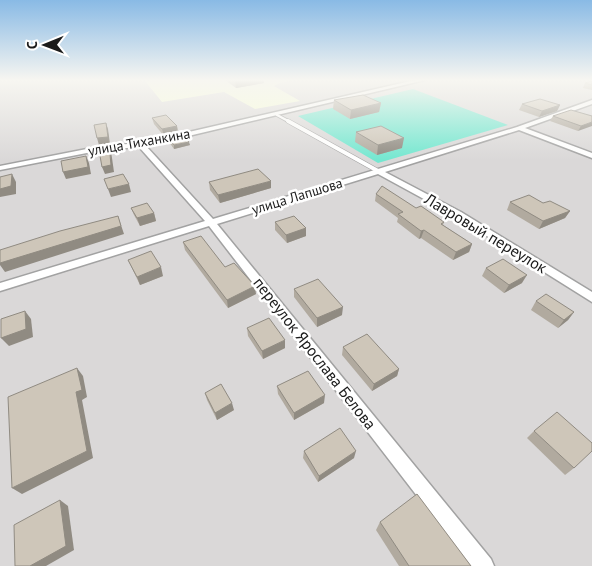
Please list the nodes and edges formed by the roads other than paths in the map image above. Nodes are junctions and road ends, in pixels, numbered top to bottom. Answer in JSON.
{"nodes":[{"id":1,"x":313,"y":106,"type":"edge"},
{"id":2,"x":580,"y":106,"type":"edge"},
{"id":3,"x":277,"y":115,"type":"junction"},
{"id":4,"x":519,"y":128,"type":"junction"},
{"id":5,"x":141,"y":145,"type":"junction"},
{"id":6,"x":592,"y":156,"type":"edge"},
{"id":7,"x":0,"y":168,"type":"edge"},
{"id":8,"x":378,"y":171,"type":"junction"},
{"id":9,"x":211,"y":222,"type":"junction"},
{"id":10,"x":0,"y":287,"type":"edge"},
{"id":11,"x":592,"y":298,"type":"edge"},
{"id":12,"x":484,"y":566,"type":"edge"}],
"edges":[{"from":1,"to":3,"type":"street","name":"улица Тиханкина"},
{"from":2,"to":4,"type":"street","name":"улица Лапшова"},
{"from":3,"to":5,"type":"street","name":"улица Тиханкина"},
{"from":3,"to":8,"type":"lane"},
{"from":4,"to":6,"type":"street"},
{"from":4,"to":8,"type":"street","name":"улица Лапшова"},
{"from":5,"to":7,"type":"street","name":"улица Тиханкина"},
{"from":5,"to":9,"type":"street","name":"переулок Ярослава Белова"},
{"from":8,"to":9,"type":"street","name":"улица Лапшова"},
{"from":8,"to":11,"type":"street","name":"Лавровый переулок"},
{"from":9,"to":10,"type":"street","name":"улица Лапшова"},
{"from":9,"to":12,"type":"street","name":"переулок Ярослава Белова"}]}
